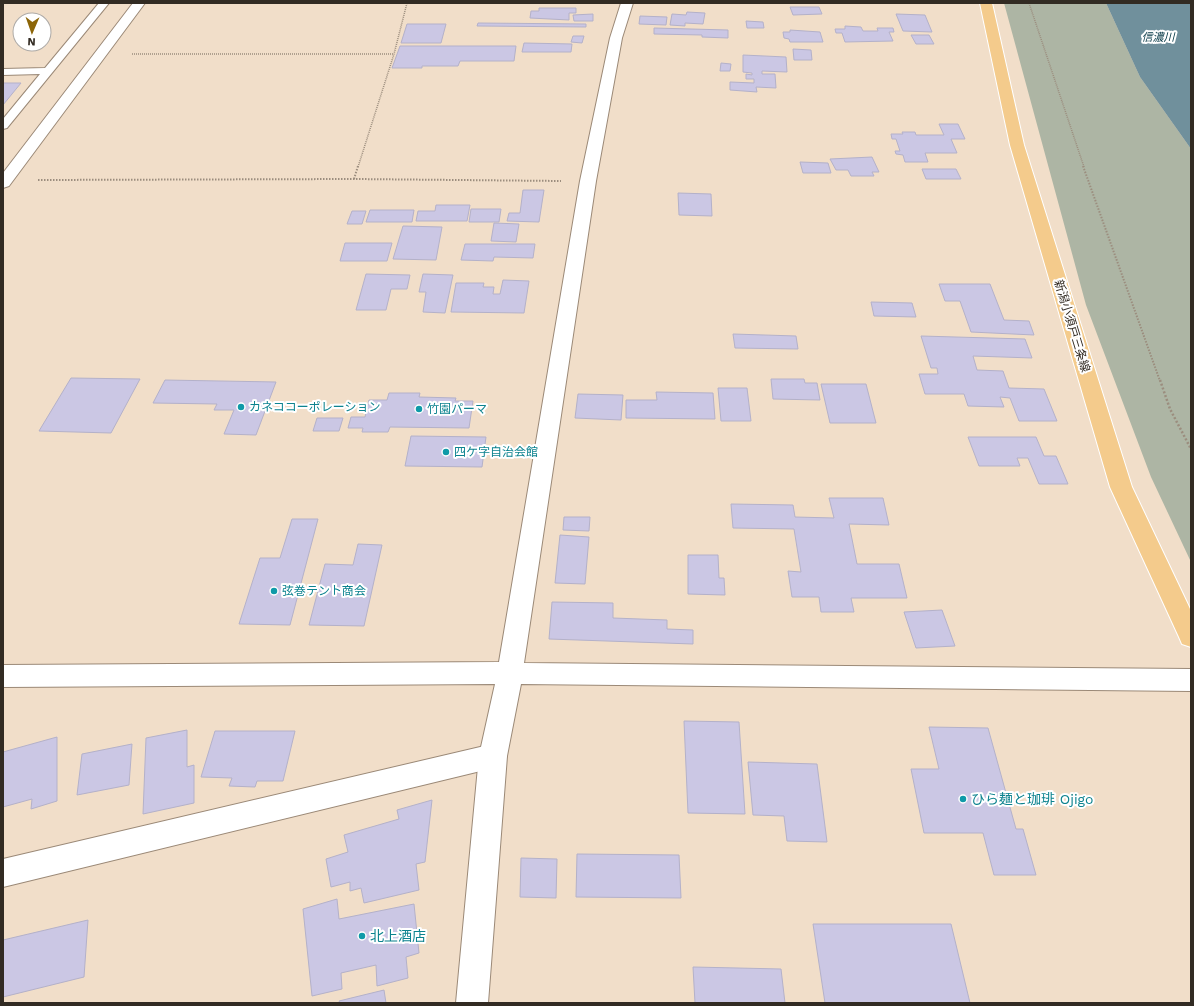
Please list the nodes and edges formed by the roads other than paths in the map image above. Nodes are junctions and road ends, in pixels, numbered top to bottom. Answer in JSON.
{"nodes":[{"id":1,"x":104,"y":3,"type":"edge"},
{"id":2,"x":138,"y":3,"type":"edge"},
{"id":3,"x":627,"y":3,"type":"edge"},
{"id":4,"x":986,"y":3,"type":"edge"},
{"id":5,"x":48,"y":71,"type":"junction"},
{"id":6,"x":3,"y":72,"type":"edge"},
{"id":7,"x":3,"y":126,"type":"edge"},
{"id":8,"x":4,"y":182,"type":"edge"},
{"id":9,"x":1191,"y":637,"type":"edge"},
{"id":10,"x":510,"y":673,"type":"junction"},
{"id":11,"x":3,"y":676,"type":"edge"},
{"id":12,"x":1191,"y":680,"type":"edge"},
{"id":13,"x":493,"y":756,"type":"junction"},
{"id":14,"x":3,"y":873,"type":"edge"},
{"id":15,"x":472,"y":1003,"type":"edge"}],
"edges":[{"from":1,"to":5,"type":"lane"},
{"from":2,"to":8,"type":"street"},
{"from":3,"to":10,"type":"street"},
{"from":4,"to":9,"type":"main road","name":"新潟小須戸三条線"},
{"from":5,"to":6,"type":"lane"},
{"from":5,"to":7,"type":"lane"},
{"from":10,"to":11,"type":"street"},
{"from":10,"to":12,"type":"street"},
{"from":10,"to":13,"type":"street"},
{"from":13,"to":14,"type":"street"},
{"from":13,"to":15,"type":"street"}]}
